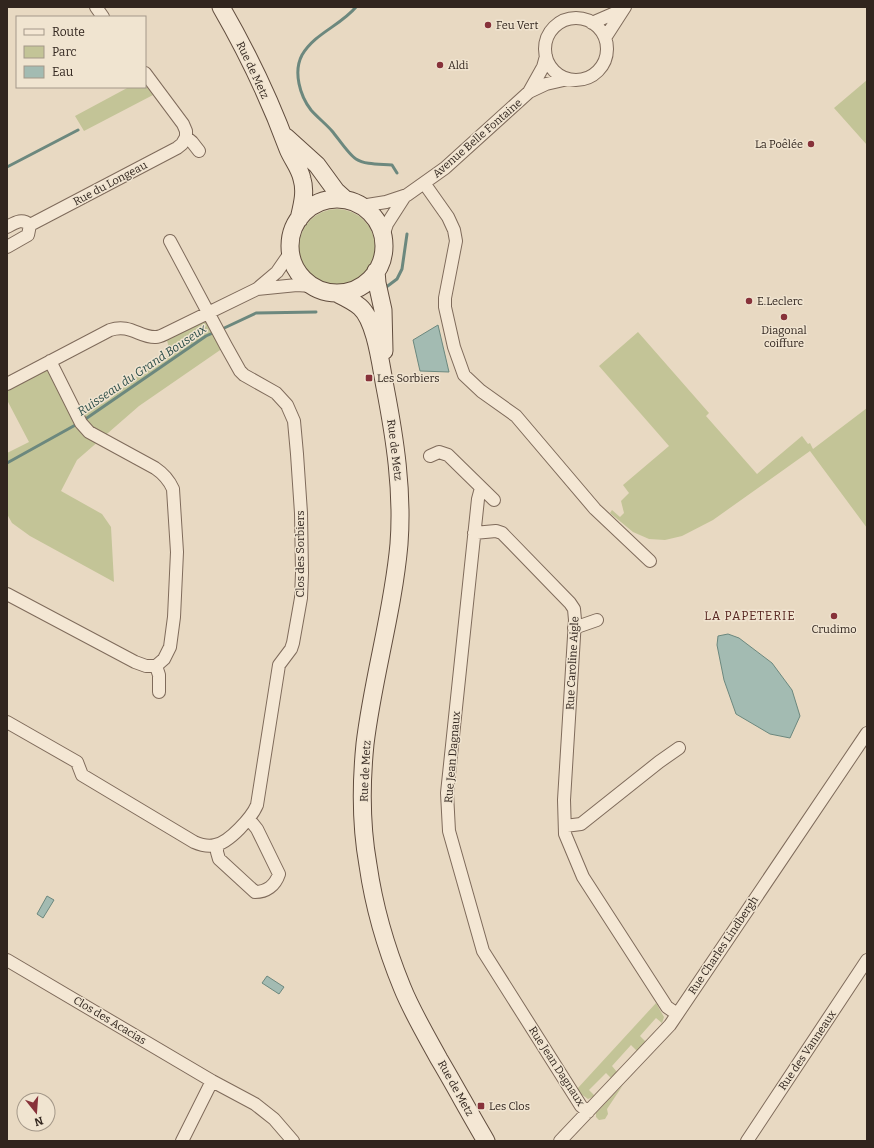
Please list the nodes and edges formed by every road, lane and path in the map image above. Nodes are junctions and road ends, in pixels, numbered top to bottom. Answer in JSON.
{"nodes":[{"id":1,"x":96,"y":7,"type":"edge"},
{"id":2,"x":221,"y":7,"type":"edge"},
{"id":3,"x":623,"y":8,"type":"edge"},
{"id":4,"x":102,"y":16,"type":"edge"},
{"id":5,"x":592,"y":23,"type":"junction"},
{"id":6,"x":605,"y":38,"type":"junction"},
{"id":7,"x":546,"y":56,"type":"junction"},
{"id":8,"x":146,"y":74,"type":"edge"},
{"id":9,"x":568,"y":79,"type":"junction"},
{"id":10,"x":529,"y":92,"type":"junction"},
{"id":11,"x":283,"y":134,"type":"junction"},
{"id":12,"x":186,"y":137,"type":"junction"},
{"id":13,"x":199,"y":151,"type":"dead end"},
{"id":14,"x":424,"y":183,"type":"junction"},
{"id":15,"x":405,"y":196,"type":"junction"},
{"id":16,"x":354,"y":203,"type":"junction"},
{"id":17,"x":299,"y":218,"type":"junction"},
{"id":18,"x":30,"y":225,"type":"junction"},
{"id":19,"x":7,"y":227,"type":"edge"},
{"id":20,"x":382,"y":236,"type":"junction"},
{"id":21,"x":170,"y":241,"type":"dead end"},
{"id":22,"x":7,"y":247,"type":"edge"},
{"id":23,"x":290,"y":253,"type":"junction"},
{"id":24,"x":376,"y":271,"type":"junction"},
{"id":25,"x":312,"y":286,"type":"junction"},
{"id":26,"x":257,"y":289,"type":"junction"},
{"id":27,"x":336,"y":293,"type":"junction"},
{"id":28,"x":208,"y":313,"type":"junction"},
{"id":29,"x":50,"y":362,"type":"junction"},
{"id":30,"x":384,"y":379,"type":"junction"},
{"id":31,"x":7,"y":384,"type":"edge"},
{"id":32,"x":430,"y":456,"type":"dead end"},
{"id":33,"x":481,"y":488,"type":"junction"},
{"id":34,"x":494,"y":500,"type":"dead end"},
{"id":35,"x":474,"y":533,"type":"junction"},
{"id":36,"x":650,"y":561,"type":"dead end"},
{"id":37,"x":7,"y":594,"type":"edge"},
{"id":38,"x":597,"y":620,"type":"dead end"},
{"id":39,"x":574,"y":628,"type":"junction"},
{"id":40,"x":156,"y":666,"type":"junction"},
{"id":41,"x":158,"y":692,"type":"dead end"},
{"id":42,"x":7,"y":722,"type":"edge"},
{"id":43,"x":867,"y":733,"type":"edge"},
{"id":44,"x":679,"y":748,"type":"dead end"},
{"id":45,"x":248,"y":820,"type":"junction"},
{"id":46,"x":565,"y":826,"type":"junction"},
{"id":47,"x":217,"y":845,"type":"junction"},
{"id":48,"x":7,"y":960,"type":"edge"},
{"id":49,"x":867,"y":960,"type":"edge"},
{"id":50,"x":677,"y":1014,"type":"junction"},
{"id":51,"x":212,"y":1081,"type":"junction"},
{"id":52,"x":588,"y":1112,"type":"junction"},
{"id":53,"x":182,"y":1141,"type":"edge"},
{"id":54,"x":293,"y":1141,"type":"edge"},
{"id":55,"x":486,"y":1141,"type":"edge"},
{"id":56,"x":560,"y":1141,"type":"edge"},
{"id":57,"x":747,"y":1141,"type":"edge"}],
"edges":[{"from":1,"to":4,"type":"street"},
{"from":2,"to":11,"type":"main road","name":"Rue de Metz"},
{"from":3,"to":5,"type":"street"},
{"from":3,"to":6,"type":"street"},
{"from":5,"to":6,"type":"street"},
{"from":5,"to":7,"type":"street"},
{"from":6,"to":9,"type":"street"},
{"from":7,"to":9,"type":"street"},
{"from":7,"to":10,"type":"street","name":"Avenue Belle Fontaine"},
{"from":8,"to":12,"type":"street"},
{"from":9,"to":10,"type":"street","name":"Avenue Belle Fontaine"},
{"from":10,"to":14,"type":"street","name":"Avenue Belle Fontaine"},
{"from":11,"to":16,"type":"main road","name":"Rue de Metz"},
{"from":11,"to":17,"type":"main road","name":"Rue de Metz"},
{"from":12,"to":13,"type":"street"},
{"from":12,"to":18,"type":"street","name":"Rue du Longeau"},
{"from":14,"to":15,"type":"street","name":"Avenue Belle Fontaine"},
{"from":14,"to":36,"type":"street"},
{"from":15,"to":16,"type":"street","name":"Avenue Belle Fontaine"},
{"from":15,"to":20,"type":"street","name":"Avenue Belle Fontaine"},
{"from":16,"to":17,"type":"main road"},
{"from":16,"to":20,"type":"main road"},
{"from":17,"to":23,"type":"main road"},
{"from":18,"to":19,"type":"street","name":"Rue du Longeau"},
{"from":18,"to":22,"type":"street","name":"Rue du Longeau"},
{"from":20,"to":24,"type":"main road"},
{"from":21,"to":28,"type":"street","name":"Clos des Sorbiers"},
{"from":23,"to":25,"type":"main road"},
{"from":23,"to":26,"type":"street"},
{"from":24,"to":27,"type":"main road"},
{"from":24,"to":30,"type":"main road","name":"Rue de Metz"},
{"from":25,"to":26,"type":"street"},
{"from":25,"to":27,"type":"main road"},
{"from":26,"to":28,"type":"street"},
{"from":27,"to":30,"type":"main road","name":"Rue de Metz"},
{"from":28,"to":29,"type":"street"},
{"from":28,"to":45,"type":"street","name":"Clos des Sorbiers"},
{"from":29,"to":31,"type":"street"},
{"from":29,"to":40,"type":"street"},
{"from":30,"to":55,"type":"main road","name":"Rue de Metz"},
{"from":32,"to":33,"type":"street"},
{"from":33,"to":34,"type":"street"},
{"from":33,"to":35,"type":"street","name":"Rue Jean Dagnaux"},
{"from":35,"to":39,"type":"street","name":"Rue Caroline Aigle"},
{"from":35,"to":52,"type":"street","name":"Rue Jean Dagnaux"},
{"from":37,"to":40,"type":"street"},
{"from":38,"to":39,"type":"street"},
{"from":39,"to":46,"type":"street","name":"Rue Caroline Aigle"},
{"from":40,"to":41,"type":"street"},
{"from":42,"to":47,"type":"street"},
{"from":43,"to":50,"type":"street","name":"Rue Charles Lindbergh"},
{"from":44,"to":46,"type":"street"},
{"from":45,"to":47,"type":"street","name":"Clos des Sorbiers"},
{"from":45,"to":47,"type":"street"},
{"from":46,"to":50,"type":"street","name":"Rue Caroline Aigle"},
{"from":48,"to":51,"type":"street","name":"Clos des Acacias"},
{"from":49,"to":57,"type":"street","name":"Rue des Vanneaux"},
{"from":50,"to":52,"type":"street","name":"Rue Charles Lindbergh"},
{"from":51,"to":53,"type":"street"},
{"from":51,"to":54,"type":"street","name":"Clos des Acacias"},
{"from":52,"to":56,"type":"street","name":"Rue Charles Lindbergh"}]}
